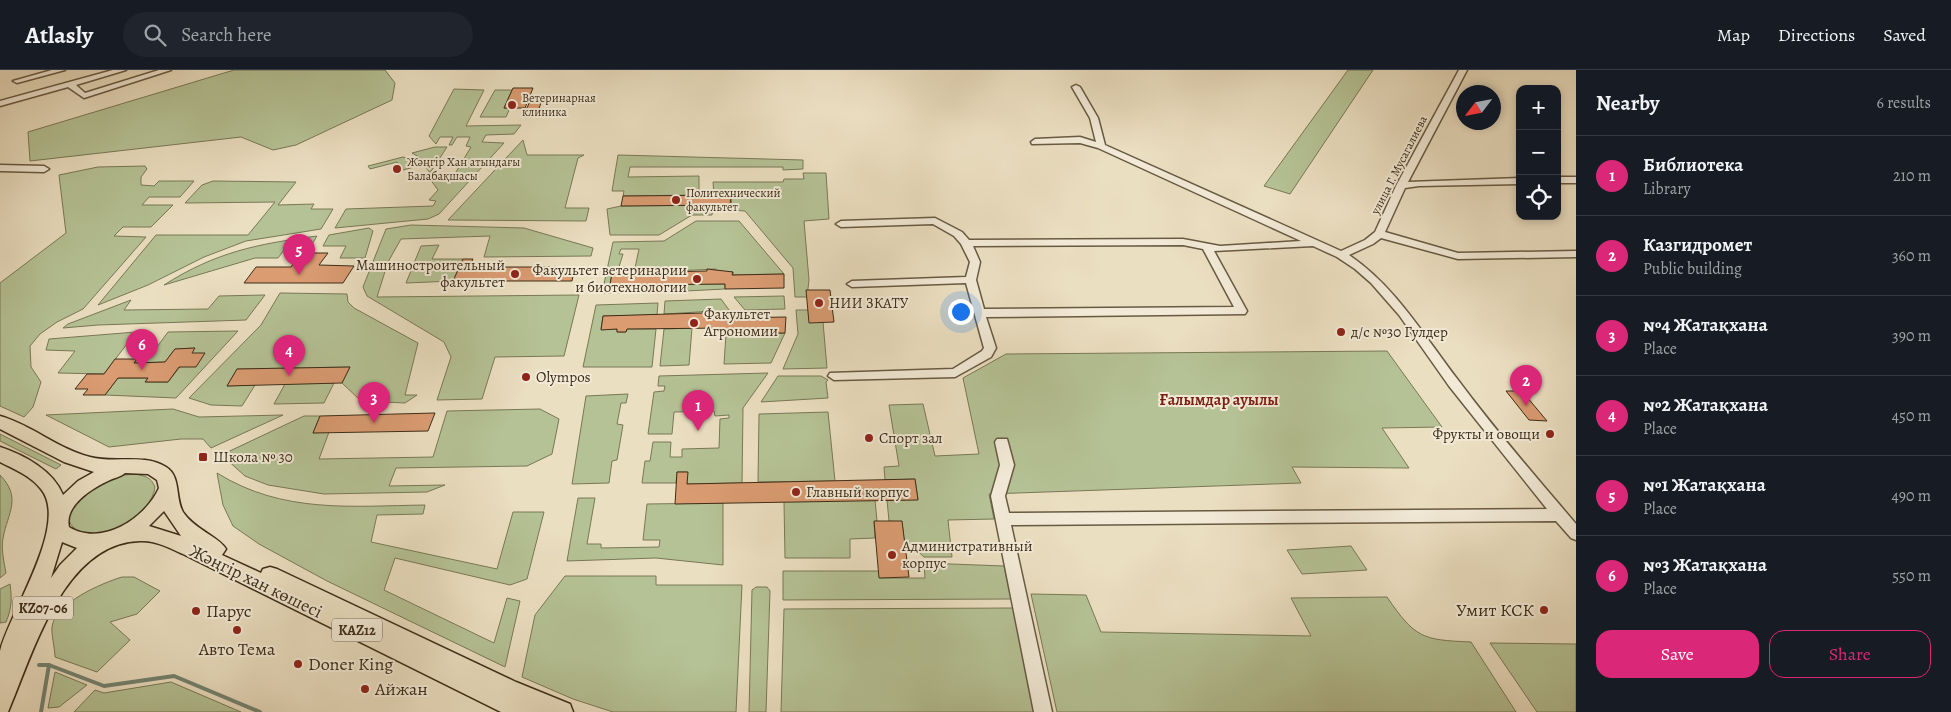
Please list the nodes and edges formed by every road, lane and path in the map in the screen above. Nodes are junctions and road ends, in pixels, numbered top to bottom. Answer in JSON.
{"nodes":[{"id":1,"x":61,"y":70,"type":"edge"},
{"id":2,"x":122,"y":70,"type":"edge"},
{"id":3,"x":130,"y":70,"type":"edge"},
{"id":4,"x":168,"y":70,"type":"edge"},
{"id":5,"x":1463,"y":70,"type":"edge"},
{"id":6,"x":140,"y":78,"type":"junction"},
{"id":7,"x":18,"y":81,"type":"dead end"},
{"id":8,"x":70,"y":85,"type":"junction"},
{"id":9,"x":1076,"y":87,"type":"dead end"},
{"id":10,"x":0,"y":104,"type":"edge"},
{"id":11,"x":1035,"y":142,"type":"dead end"},
{"id":12,"x":1101,"y":146,"type":"junction"},
{"id":13,"x":0,"y":168,"type":"edge"},
{"id":14,"x":44,"y":169,"type":"dead end"},
{"id":15,"x":1516,"y":180,"type":"edge"},
{"id":16,"x":1561,"y":180,"type":"edge"},
{"id":17,"x":1576,"y":180,"type":"edge"},
{"id":18,"x":1401,"y":186,"type":"junction"},
{"id":19,"x":841,"y":224,"type":"dead end"},
{"id":20,"x":1379,"y":234,"type":"junction"},
{"id":21,"x":966,"y":243,"type":"junction"},
{"id":22,"x":1314,"y":243,"type":"junction"},
{"id":23,"x":1207,"y":247,"type":"junction"},
{"id":24,"x":1576,"y":254,"type":"edge"},
{"id":25,"x":1341,"y":255,"type":"junction"},
{"id":26,"x":971,"y":280,"type":"junction"},
{"id":27,"x":852,"y":284,"type":"dead end"},
{"id":28,"x":979,"y":313,"type":"junction"},
{"id":29,"x":834,"y":376,"type":"dead end"},
{"id":30,"x":0,"y":422,"type":"edge"},
{"id":31,"x":1002,"y":442,"type":"dead end"},
{"id":32,"x":0,"y":454,"type":"edge"},
{"id":33,"x":133,"y":467,"type":"junction"},
{"id":34,"x":168,"y":487,"type":"junction"},
{"id":35,"x":1560,"y":515,"type":"junction"},
{"id":36,"x":1003,"y":519,"type":"junction"},
{"id":37,"x":58,"y":521,"type":"junction"},
{"id":38,"x":1576,"y":534,"type":"edge"},
{"id":39,"x":118,"y":536,"type":"junction"},
{"id":40,"x":0,"y":677,"type":"edge"},
{"id":41,"x":0,"y":705,"type":"edge"},
{"id":42,"x":555,"y":711,"type":"edge"},
{"id":43,"x":524,"y":712,"type":"edge"},
{"id":44,"x":1043,"y":712,"type":"edge"}],
"edges":[{"from":1,"to":7,"type":"street"},
{"from":2,"to":8,"type":"street"},
{"from":3,"to":6,"type":"street"},
{"from":4,"to":6,"type":"street"},
{"from":5,"to":18,"type":"street","name":"улица Г. Мусагалиева"},
{"from":6,"to":8,"type":"street"},
{"from":8,"to":10,"type":"street"},
{"from":9,"to":12,"type":"street"},
{"from":11,"to":12,"type":"street"},
{"from":12,"to":22,"type":"street"},
{"from":13,"to":14,"type":"street"},
{"from":15,"to":18,"type":"street"},
{"from":16,"to":17,"type":"street"},
{"from":18,"to":20,"type":"street","name":"улица Г. Мусагалиева"},
{"from":19,"to":21,"type":"street"},
{"from":20,"to":24,"type":"street"},
{"from":20,"to":25,"type":"street","name":"улица Г. Мусагалиева"},
{"from":21,"to":23,"type":"street"},
{"from":21,"to":26,"type":"street"},
{"from":22,"to":23,"type":"street"},
{"from":22,"to":25,"type":"street"},
{"from":23,"to":28,"type":"street"},
{"from":25,"to":35,"type":"street"},
{"from":26,"to":27,"type":"street"},
{"from":26,"to":28,"type":"street"},
{"from":28,"to":29,"type":"street"},
{"from":30,"to":33,"type":"main road","name":"Жәңгір хан көшесі","number":"KAZ12"},
{"from":31,"to":36,"type":"street"},
{"from":32,"to":37,"type":"main road"},
{"from":33,"to":34,"type":"main road","name":"Жәңгір хан көшесі","number":"KAZ12"},
{"from":33,"to":37,"type":"main road","name":"Жәңгір хан көшесі","number":"KAZ12"},
{"from":34,"to":39,"type":"main road","name":"Жәңгір хан көшесі","number":"KAZ12"},
{"from":34,"to":42,"type":"main road","name":"Жәңгір хан көшесі","number":"KAZ12"},
{"from":35,"to":36,"type":"street"},
{"from":35,"to":38,"type":"street"},
{"from":36,"to":44,"type":"street"},
{"from":37,"to":39,"type":"main road","name":"Жәңгір хан көшесі","number":"KAZ12"},
{"from":37,"to":40,"type":"main road","number":"KZ07-06"},
{"from":39,"to":41,"type":"main road","number":"KZ07-06"},
{"from":39,"to":43,"type":"main road","name":"Жәңгір хан көшесі","number":"KAZ12"}]}
